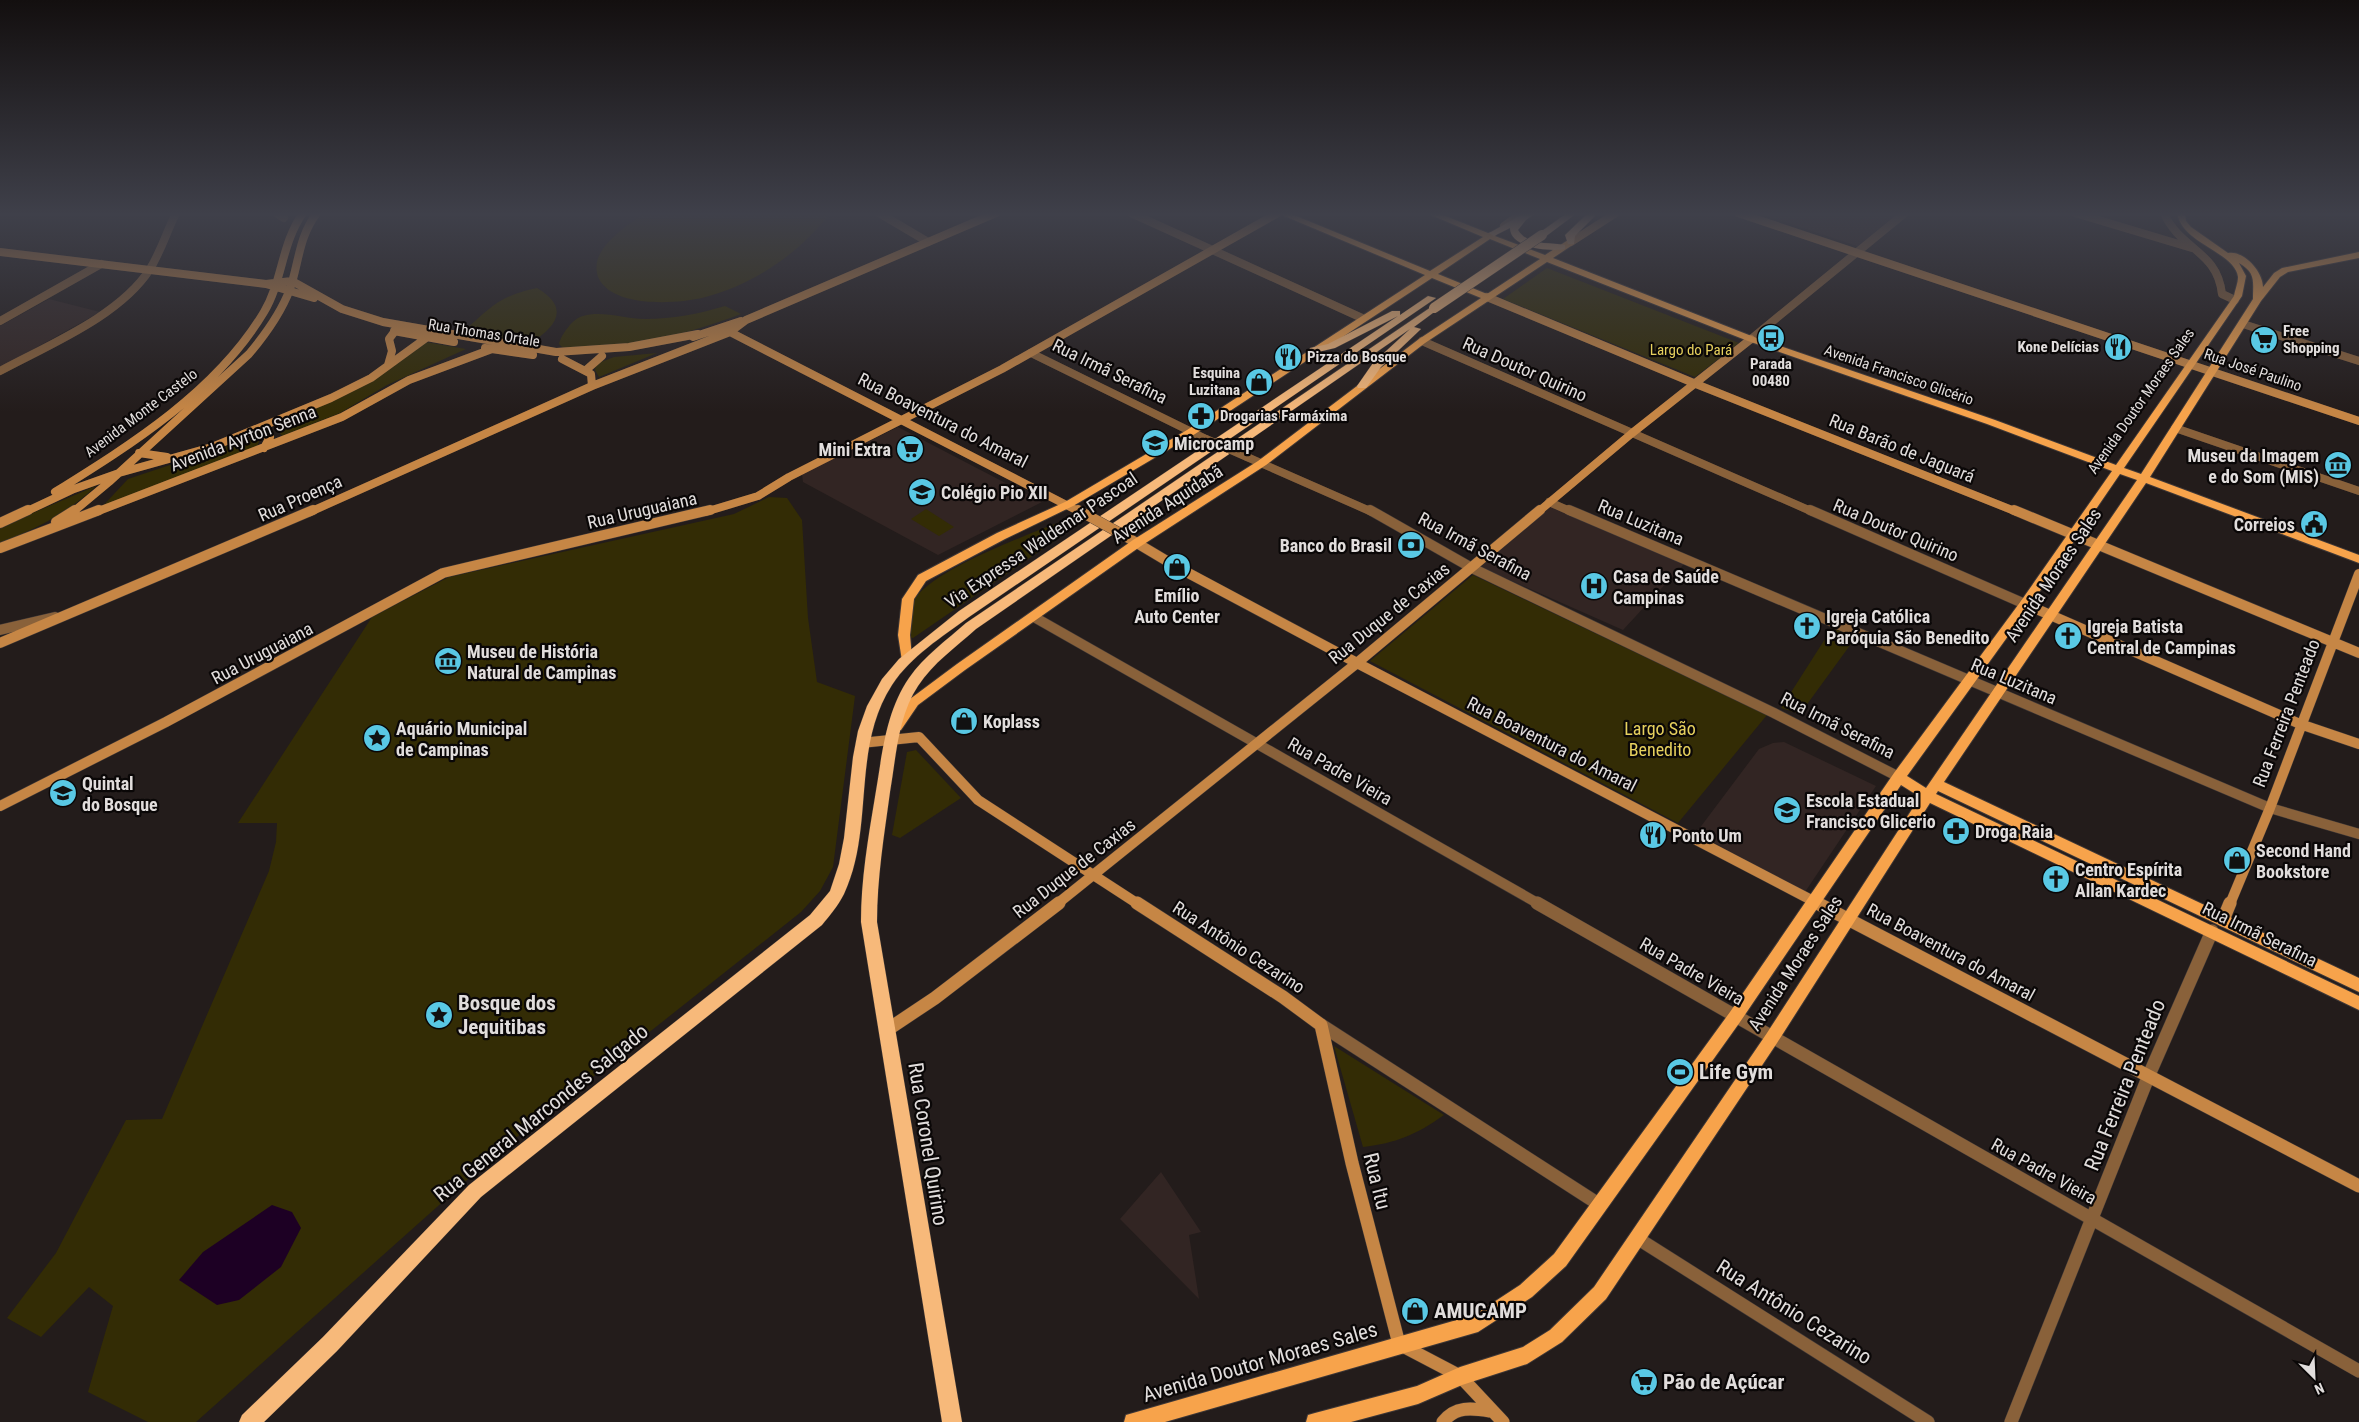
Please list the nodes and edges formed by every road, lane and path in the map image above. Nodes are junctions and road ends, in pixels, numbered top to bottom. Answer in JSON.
{"nodes":[{"id":1,"x":74,"y":279,"type":"edge"},
{"id":2,"x":140,"y":279,"type":"edge"},
{"id":3,"x":230,"y":279,"type":"edge"},
{"id":4,"x":846,"y":279,"type":"edge"},
{"id":5,"x":1161,"y":279,"type":"edge"},
{"id":6,"x":1277,"y":279,"type":"edge"},
{"id":7,"x":1424,"y":279,"type":"edge"},
{"id":8,"x":1442,"y":279,"type":"edge"},
{"id":9,"x":1457,"y":279,"type":"edge"},
{"id":10,"x":1466,"y":279,"type":"edge"},
{"id":11,"x":1471,"y":279,"type":"edge"},
{"id":12,"x":1513,"y":279,"type":"edge"},
{"id":13,"x":1597,"y":279,"type":"edge"},
{"id":14,"x":1825,"y":279,"type":"edge"},
{"id":15,"x":1934,"y":279,"type":"edge"},
{"id":16,"x":2222,"y":279,"type":"edge"},
{"id":17,"x":2242,"y":279,"type":"edge"},
{"id":18,"x":2259,"y":279,"type":"edge"},
{"id":19,"x":2274,"y":279,"type":"edge"},
{"id":20,"x":277,"y":281,"type":"junction"},
{"id":21,"x":292,"y":281,"type":"junction"},
{"id":22,"x":266,"y":284,"type":"junction"},
{"id":23,"x":1501,"y":288,"type":"junction"},
{"id":24,"x":275,"y":290,"type":"junction"},
{"id":25,"x":288,"y":292,"type":"junction"},
{"id":26,"x":1487,"y":297,"type":"junction"},
{"id":27,"x":2235,"y":300,"type":"junction"},
{"id":28,"x":2257,"y":300,"type":"junction"},
{"id":29,"x":1430,"y":305,"type":"junction"},
{"id":30,"x":1362,"y":318,"type":"junction"},
{"id":31,"x":746,"y":320,"type":"junction"},
{"id":32,"x":0,"y":321,"type":"edge"},
{"id":33,"x":2243,"y":324,"type":"junction"},
{"id":34,"x":395,"y":331,"type":"junction"},
{"id":35,"x":730,"y":332,"type":"junction"},
{"id":36,"x":698,"y":334,"type":"junction"},
{"id":37,"x":426,"y":338,"type":"junction"},
{"id":38,"x":1751,"y":339,"type":"junction"},
{"id":39,"x":705,"y":340,"type":"junction"},
{"id":40,"x":1422,"y":341,"type":"junction"},
{"id":41,"x":673,"y":347,"type":"junction"},
{"id":42,"x":492,"y":349,"type":"junction"},
{"id":43,"x":1314,"y":350,"type":"junction"},
{"id":44,"x":1031,"y":353,"type":"junction"},
{"id":45,"x":602,"y":356,"type":"junction"},
{"id":46,"x":562,"y":359,"type":"junction"},
{"id":47,"x":2359,"y":361,"type":"edge"},
{"id":48,"x":2191,"y":363,"type":"junction"},
{"id":49,"x":388,"y":365,"type":"junction"},
{"id":50,"x":586,"y":370,"type":"junction"},
{"id":51,"x":0,"y":371,"type":"edge"},
{"id":52,"x":2212,"y":371,"type":"junction"},
{"id":53,"x":616,"y":376,"type":"junction"},
{"id":54,"x":1696,"y":384,"type":"junction"},
{"id":55,"x":592,"y":386,"type":"junction"},
{"id":56,"x":1362,"y":386,"type":"junction"},
{"id":57,"x":901,"y":419,"type":"junction"},
{"id":58,"x":2359,"y":421,"type":"edge"},
{"id":59,"x":2175,"y":428,"type":"junction"},
{"id":60,"x":254,"y":431,"type":"junction"},
{"id":61,"x":1191,"y":432,"type":"junction"},
{"id":62,"x":1632,"y":433,"type":"junction"},
{"id":63,"x":264,"y":448,"type":"junction"},
{"id":64,"x":139,"y":453,"type":"junction"},
{"id":65,"x":173,"y":458,"type":"junction"},
{"id":66,"x":1262,"y":463,"type":"junction"},
{"id":67,"x":2117,"y":468,"type":"junction"},
{"id":68,"x":119,"y":473,"type":"junction"},
{"id":69,"x":2144,"y":478,"type":"junction"},
{"id":70,"x":2359,"y":491,"type":"edge"},
{"id":71,"x":1549,"y":502,"type":"junction"},
{"id":72,"x":1069,"y":504,"type":"junction"},
{"id":73,"x":0,"y":523,"type":"edge"},
{"id":74,"x":2073,"y":533,"type":"junction"},
{"id":75,"x":1137,"y":543,"type":"junction"},
{"id":76,"x":2099,"y":544,"type":"junction"},
{"id":77,"x":0,"y":547,"type":"edge"},
{"id":78,"x":2359,"y":559,"type":"edge"},
{"id":79,"x":1472,"y":568,"type":"junction"},
{"id":80,"x":2359,"y":574,"type":"edge"},
{"id":81,"x":2025,"y":604,"type":"junction"},
{"id":82,"x":63,"y":615,"type":"junction"},
{"id":83,"x":2051,"y":615,"type":"junction"},
{"id":84,"x":1034,"y":617,"type":"junction"},
{"id":85,"x":0,"y":630,"type":"edge"},
{"id":86,"x":0,"y":642,"type":"edge"},
{"id":87,"x":2334,"y":642,"type":"junction"},
{"id":88,"x":2359,"y":652,"type":"edge"},
{"id":89,"x":906,"y":658,"type":"junction"},
{"id":90,"x":1357,"y":663,"type":"junction"},
{"id":91,"x":1970,"y":681,"type":"junction"},
{"id":92,"x":1998,"y":693,"type":"junction"},
{"id":93,"x":2300,"y":724,"type":"junction"},
{"id":94,"x":893,"y":735,"type":"junction"},
{"id":95,"x":861,"y":743,"type":"junction"},
{"id":96,"x":1256,"y":743,"type":"junction"},
{"id":97,"x":2359,"y":744,"type":"edge"},
{"id":98,"x":1899,"y":777,"type":"junction"},
{"id":99,"x":1932,"y":790,"type":"junction"},
{"id":100,"x":0,"y":806,"type":"edge"},
{"id":101,"x":2270,"y":808,"type":"junction"},
{"id":102,"x":2359,"y":834,"type":"edge"},
{"id":103,"x":870,"y":873,"type":"joint"},
{"id":104,"x":1094,"y":876,"type":"junction"},
{"id":105,"x":1814,"y":900,"type":"junction"},
{"id":106,"x":1848,"y":918,"type":"junction"},
{"id":107,"x":816,"y":920,"type":"joint"},
{"id":108,"x":2217,"y":925,"type":"junction"},
{"id":109,"x":2359,"y":985,"type":"edge"},
{"id":110,"x":2359,"y":1003,"type":"edge"},
{"id":111,"x":1735,"y":1017,"type":"junction"},
{"id":112,"x":1321,"y":1025,"type":"junction"},
{"id":113,"x":887,"y":1030,"type":"junction"},
{"id":114,"x":1772,"y":1038,"type":"junction"},
{"id":115,"x":2149,"y":1076,"type":"junction"},
{"id":116,"x":2359,"y":1186,"type":"edge"},
{"id":117,"x":1600,"y":1205,"type":"junction"},
{"id":118,"x":2092,"y":1218,"type":"junction"},
{"id":119,"x":1637,"y":1238,"type":"junction"},
{"id":120,"x":1400,"y":1344,"type":"junction"},
{"id":121,"x":2359,"y":1371,"type":"edge"},
{"id":122,"x":1460,"y":1376,"type":"junction"},
{"id":123,"x":1490,"y":1411,"type":"junction"},
{"id":124,"x":249,"y":1422,"type":"edge"},
{"id":125,"x":952,"y":1422,"type":"edge"},
{"id":126,"x":1132,"y":1422,"type":"edge"},
{"id":127,"x":1315,"y":1422,"type":"edge"},
{"id":128,"x":1444,"y":1422,"type":"edge"},
{"id":129,"x":1503,"y":1422,"type":"edge"},
{"id":130,"x":1928,"y":1422,"type":"edge"},
{"id":131,"x":2011,"y":1422,"type":"edge"}],
"edges":[{"from":1,"to":32,"type":"street"},
{"from":2,"to":51,"type":"street"},
{"from":3,"to":22,"type":"main road"},
{"from":4,"to":31,"type":"main road","name":"Rua Proença"},
{"from":5,"to":44,"type":"main road","name":"Rua Uruguaiana"},
{"from":6,"to":30,"type":"street"},
{"from":7,"to":30,"type":"main road"},
{"from":8,"to":26,"type":"main road","name":"Rua Barão de Jaguará"},
{"from":9,"to":23,"type":"main road"},
{"from":10,"to":29,"type":"highway","name":"Via Expressa Waldemar Pascoal"},
{"from":11,"to":29,"type":"highway","name":"Via Expressa Waldemar Pascoal","bridge":true},
{"from":12,"to":23,"type":"main road","name":"Avenida Aquidabã"},
{"from":13,"to":38,"type":"main road","name":"Avenida Francisco Glicério"},
{"from":14,"to":38,"type":"street","name":"Rua Duque de Caxias"},
{"from":15,"to":48,"type":"main road","name":"Rua José Paulino"},
{"from":16,"to":27,"type":"street"},
{"from":17,"to":27,"type":"main road","name":"Avenida Doutor Moraes Sales"},
{"from":18,"to":28,"type":"main road"},
{"from":19,"to":28,"type":"main road"},
{"from":20,"to":21,"type":"main road","name":"Rua Thomas Ortale"},
{"from":20,"to":22,"type":"main road","name":"Rua Thomas Ortale"},
{"from":20,"to":24,"type":"main road","name":"Avenida Monte Castelo"},
{"from":21,"to":25,"type":"main road","name":"Avenida Monte Castelo"},
{"from":21,"to":36,"type":"main road","name":"Rua Thomas Ortale"},
{"from":22,"to":24,"type":"main road","name":"Rua Thomas Ortale"},
{"from":23,"to":26,"type":"main road","name":"Avenida Aquidabã"},
{"from":24,"to":25,"type":"main road","name":"Rua Thomas Ortale"},
{"from":24,"to":73,"type":"main road","name":"Avenida Monte Castelo"},
{"from":25,"to":34,"type":"main road","name":"Rua Thomas Ortale"},
{"from":25,"to":64,"type":"main road","name":"Avenida Monte Castelo"},
{"from":26,"to":40,"type":"main road","name":"Avenida Aquidabã"},
{"from":26,"to":54,"type":"main road","name":"Rua Barão de Jaguará"},
{"from":27,"to":48,"type":"main road","name":"Avenida Doutor Moraes Sales"},
{"from":28,"to":33,"type":"main road"},
{"from":29,"to":43,"type":"highway"},
{"from":29,"to":56,"type":"highway"},
{"from":29,"to":89,"type":"highway","name":"Via Expressa Waldemar Pascoal"},
{"from":29,"to":94,"type":"highway","name":"Via Expressa Waldemar Pascoal"},
{"from":30,"to":43,"type":"main road"},
{"from":31,"to":35,"type":"main road","name":"Rua Proença"},
{"from":31,"to":36,"type":"main road","name":"Rua Proença"},
{"from":33,"to":47,"type":"street"},
{"from":33,"to":52,"type":"main road"},
{"from":34,"to":37,"type":"main road","name":"Rua Thomas Ortale"},
{"from":34,"to":49,"type":"main road"},
{"from":35,"to":39,"type":"main road","name":"Rua Proença"},
{"from":35,"to":57,"type":"main road","name":"Rua Boaventura do Amaral"},
{"from":36,"to":41,"type":"main road","name":"Rua Proença"},
{"from":37,"to":42,"type":"main road","name":"Rua Thomas Ortale"},
{"from":37,"to":49,"type":"main road","name":"Avenida Ayrton Senna"},
{"from":38,"to":54,"type":"main road","name":"Rua Duque de Caxias"},
{"from":38,"to":67,"type":"main road","name":"Avenida Francisco Glicério"},
{"from":39,"to":41,"type":"main road","name":"Rua Proença"},
{"from":39,"to":53,"type":"main road","name":"Rua Proença"},
{"from":40,"to":56,"type":"main road","name":"Avenida Aquidabã"},
{"from":40,"to":62,"type":"street","name":"Rua Doutor Quirino"},
{"from":41,"to":45,"type":"main road","name":"Rua Thomas Ortale"},
{"from":41,"to":53,"type":"main road","name":"Rua Proença"},
{"from":42,"to":46,"type":"main road","name":"Rua Thomas Ortale"},
{"from":42,"to":63,"type":"main road","name":"Avenida Ayrton Senna"},
{"from":43,"to":61,"type":"main road"},
{"from":44,"to":57,"type":"main road","name":"Rua Uruguaiana"},
{"from":44,"to":61,"type":"street","name":"Rua Irmã Serafina"},
{"from":45,"to":46,"type":"main road","name":"Rua Thomas Ortale"},
{"from":45,"to":50,"type":"main road"},
{"from":46,"to":50,"type":"main road"},
{"from":48,"to":52,"type":"main road","name":"Rua José Paulino"},
{"from":48,"to":67,"type":"main road","name":"Avenida Doutor Moraes Sales"},
{"from":49,"to":60,"type":"main road","name":"Avenida Ayrton Senna"},
{"from":50,"to":55,"type":"main road"},
{"from":52,"to":58,"type":"main road","name":"Rua José Paulino"},
{"from":52,"to":59,"type":"main road"},
{"from":53,"to":55,"type":"main road","name":"Rua Proença"},
{"from":54,"to":62,"type":"main road","name":"Rua Duque de Caxias"},
{"from":54,"to":74,"type":"main road","name":"Rua Barão de Jaguará"},
{"from":55,"to":82,"type":"main road","name":"Rua Proença"},
{"from":56,"to":66,"type":"main road","name":"Avenida Aquidabã"},
{"from":57,"to":72,"type":"main road","name":"Rua Boaventura do Amaral"},
{"from":57,"to":100,"type":"main road","name":"Rua Uruguaiana"},
{"from":59,"to":69,"type":"main road"},
{"from":59,"to":70,"type":"street"},
{"from":60,"to":63,"type":"main road"},
{"from":60,"to":65,"type":"main road","name":"Avenida Ayrton Senna"},
{"from":61,"to":66,"type":"street","name":"Rua Irmã Serafina","bridge":true},
{"from":61,"to":72,"type":"main road"},
{"from":62,"to":71,"type":"main road","name":"Rua Duque de Caxias"},
{"from":62,"to":81,"type":"street","name":"Rua Doutor Quirino"},
{"from":63,"to":77,"type":"main road","name":"Avenida Ayrton Senna"},
{"from":64,"to":65,"type":"main road"},
{"from":64,"to":68,"type":"main road","name":"Avenida Monte Castelo"},
{"from":65,"to":68,"type":"main road","name":"Avenida Ayrton Senna"},
{"from":66,"to":75,"type":"main road","name":"Avenida Aquidabã"},
{"from":66,"to":79,"type":"street","name":"Rua Irmã Serafina"},
{"from":67,"to":69,"type":"main road","name":"Avenida Francisco Glicério"},
{"from":67,"to":74,"type":"main road","name":"Avenida Doutor Moraes Sales"},
{"from":68,"to":73,"type":"main road","name":"Avenida Ayrton Senna"},
{"from":68,"to":77,"type":"main road","name":"Avenida Ayrton Senna"},
{"from":69,"to":76,"type":"main road","name":"Avenida Moraes Sales"},
{"from":69,"to":78,"type":"main road","name":"Avenida Francisco Glicério"},
{"from":71,"to":79,"type":"main road","name":"Rua Duque de Caxias"},
{"from":71,"to":91,"type":"street","name":"Rua Luzitana"},
{"from":72,"to":75,"type":"main road","name":"Rua Boaventura do Amaral","bridge":true},
{"from":72,"to":89,"type":"main road"},
{"from":74,"to":76,"type":"main road","name":"Rua Barão de Jaguará"},
{"from":74,"to":81,"type":"main road","name":"Avenida Moraes Sales"},
{"from":75,"to":84,"type":"main road","name":"Avenida Aquidabã"},
{"from":75,"to":90,"type":"main road","name":"Rua Boaventura do Amaral"},
{"from":76,"to":83,"type":"main road","name":"Avenida Moraes Sales"},
{"from":76,"to":87,"type":"main road","name":"Rua Barão de Jaguará"},
{"from":79,"to":90,"type":"main road","name":"Rua Duque de Caxias"},
{"from":79,"to":98,"type":"street","name":"Rua Irmã Serafina"},
{"from":80,"to":87,"type":"main road","name":"Rua Ferreira Penteado"},
{"from":81,"to":83,"type":"main road","name":"Rua Doutor Quirino"},
{"from":81,"to":91,"type":"main road","name":"Avenida Moraes Sales"},
{"from":82,"to":85,"type":"street"},
{"from":82,"to":86,"type":"main road","name":"Rua Proença"},
{"from":83,"to":92,"type":"main road","name":"Avenida Moraes Sales"},
{"from":83,"to":93,"type":"main road","name":"Rua Doutor Quirino"},
{"from":84,"to":94,"type":"main road","name":"Avenida Aquidabã"},
{"from":84,"to":96,"type":"street","name":"Rua Padre Vieira"},
{"from":87,"to":88,"type":"main road","name":"Rua Barão de Jaguará"},
{"from":87,"to":93,"type":"main road","name":"Rua Ferreira Penteado"},
{"from":89,"to":95,"type":"highway","name":"Via Expressa Waldemar Pascoal"},
{"from":90,"to":96,"type":"main road","name":"Rua Duque de Caxias"},
{"from":90,"to":105,"type":"main road","name":"Rua Boaventura do Amaral"},
{"from":91,"to":92,"type":"street","name":"Rua Luzitana"},
{"from":91,"to":98,"type":"main road","name":"Avenida Moraes Sales"},
{"from":92,"to":99,"type":"main road","name":"Avenida Moraes Sales"},
{"from":92,"to":101,"type":"street","name":"Rua Luzitana"},
{"from":93,"to":97,"type":"main road","name":"Rua Doutor Quirino"},
{"from":93,"to":101,"type":"main road","name":"Rua Ferreira Penteado"},
{"from":94,"to":95,"type":"main road","name":"Rua Antônio Cezarino"},
{"from":94,"to":103,"type":"highway","name":"Via Expressa Waldemar Pascoal"},
{"from":94,"to":104,"type":"main road","name":"Rua Antônio Cezarino"},
{"from":95,"to":107,"type":"highway","name":"Via Expressa Waldemar Pascoal"},
{"from":96,"to":104,"type":"main road","name":"Rua Duque de Caxias"},
{"from":96,"to":111,"type":"street","name":"Rua Padre Vieira"},
{"from":98,"to":99,"type":"main road","name":"Rua Irmã Serafina"},
{"from":98,"to":105,"type":"main road","name":"Avenida Moraes Sales"},
{"from":99,"to":106,"type":"main road","name":"Avenida Moraes Sales"},
{"from":99,"to":108,"type":"main road","name":"Rua Irmã Serafina"},
{"from":101,"to":102,"type":"street","name":"Rua Luzitana"},
{"from":101,"to":108,"type":"main road","name":"Rua Ferreira Penteado"},
{"from":103,"to":113,"type":"highway","name":"Rua Coronel Quirino"},
{"from":104,"to":112,"type":"main road","name":"Rua Antônio Cezarino"},
{"from":104,"to":113,"type":"main road","name":"Rua Duque de Caxias"},
{"from":105,"to":106,"type":"main road","name":"Rua Boaventura do Amaral"},
{"from":105,"to":111,"type":"main road","name":"Avenida Moraes Sales"},
{"from":106,"to":114,"type":"main road","name":"Avenida Moraes Sales"},
{"from":106,"to":115,"type":"main road","name":"Rua Boaventura do Amaral"},
{"from":107,"to":124,"type":"highway","name":"Rua General Marcondes Salgado"},
{"from":108,"to":109,"type":"main road","name":"Rua Irmã Serafina"},
{"from":108,"to":110,"type":"main road","name":"Rua Irmã Serafina"},
{"from":108,"to":115,"type":"street","name":"Rua Ferreira Penteado"},
{"from":111,"to":114,"type":"street","name":"Rua Padre Vieira"},
{"from":111,"to":117,"type":"main road","name":"Avenida Moraes Sales"},
{"from":112,"to":117,"type":"street","name":"Rua Antônio Cezarino"},
{"from":112,"to":120,"type":"main road","name":"Rua Itu"},
{"from":113,"to":125,"type":"highway","name":"Rua Coronel Quirino"},
{"from":114,"to":118,"type":"street","name":"Rua Padre Vieira"},
{"from":114,"to":119,"type":"main road","name":"Avenida Moraes Sales"},
{"from":115,"to":116,"type":"main road","name":"Rua Boaventura do Amaral"},
{"from":115,"to":118,"type":"street","name":"Rua Ferreira Penteado"},
{"from":117,"to":120,"type":"main road","name":"Avenida Moraes Sales"},
{"from":118,"to":121,"type":"street","name":"Rua Padre Vieira"},
{"from":118,"to":131,"type":"street","name":"Rua Ferreira Penteado"},
{"from":119,"to":122,"type":"main road","name":"Avenida Moraes Sales"},
{"from":119,"to":130,"type":"street","name":"Rua Antônio Cezarino"},
{"from":120,"to":122,"type":"main road"},
{"from":120,"to":126,"type":"main road","name":"Avenida Doutor Moraes Sales"},
{"from":122,"to":123,"type":"main road"},
{"from":122,"to":127,"type":"main road","name":"Avenida Moraes Sales"},
{"from":123,"to":128,"type":"main road"},
{"from":123,"to":129,"type":"main road"}]}
